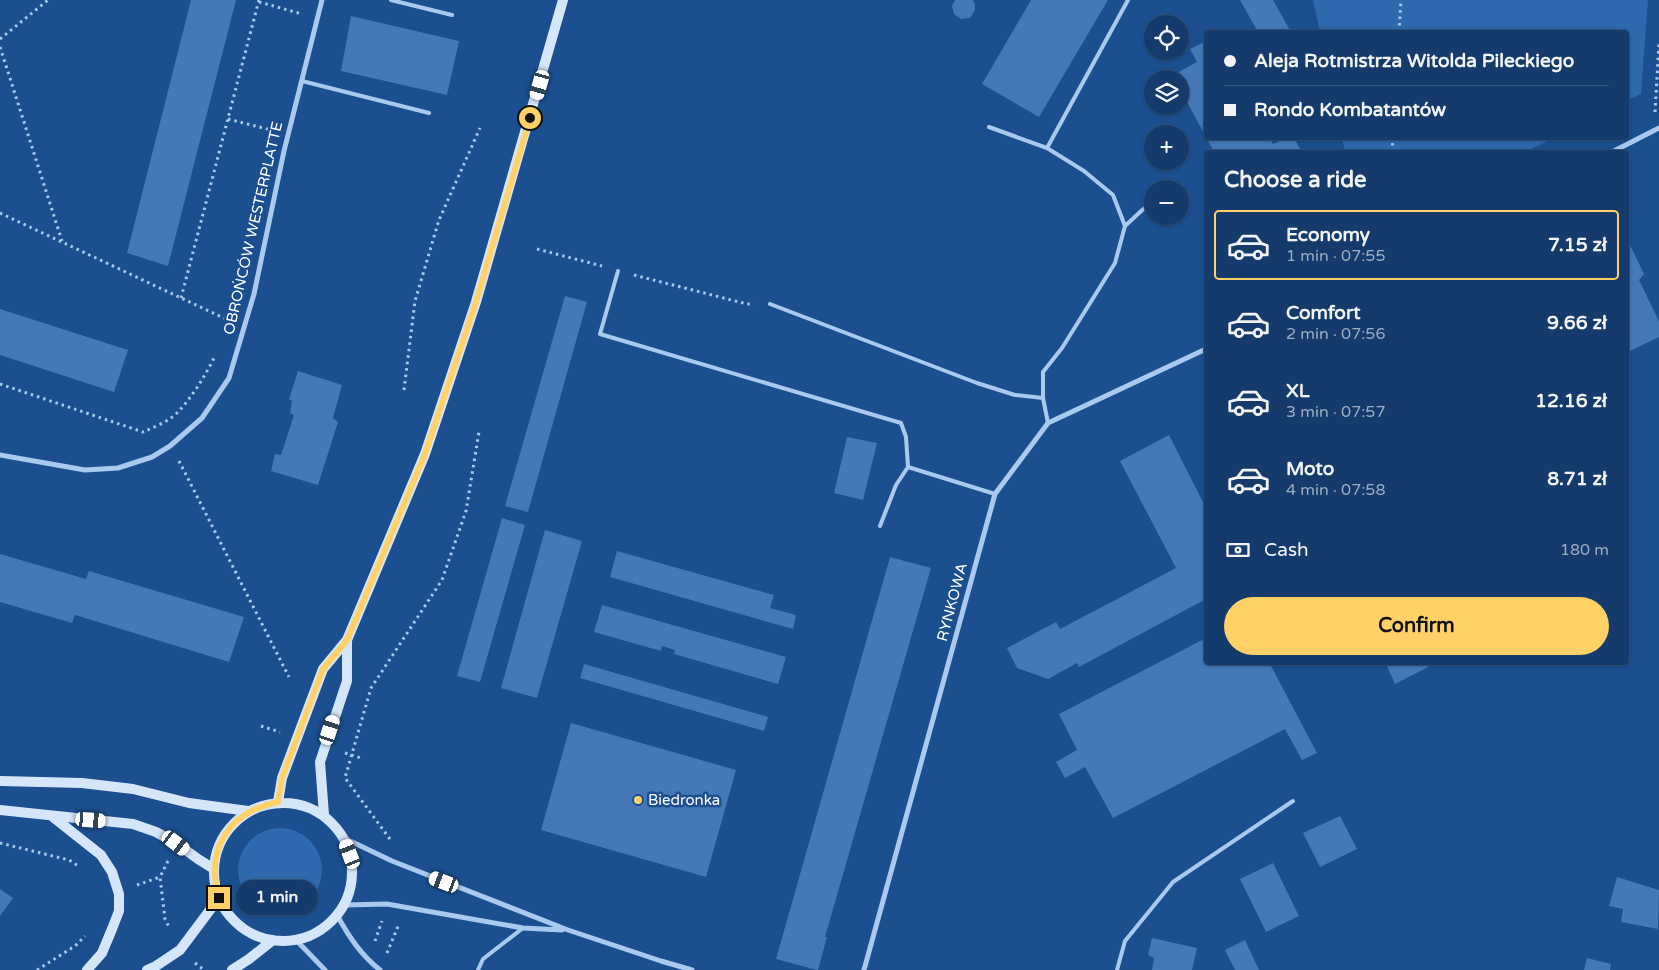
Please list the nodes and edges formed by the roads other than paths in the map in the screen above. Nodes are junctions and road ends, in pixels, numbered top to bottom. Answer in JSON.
{"nodes":[{"id":1,"x":322,"y":0,"type":"edge"},
{"id":2,"x":391,"y":0,"type":"edge"},
{"id":3,"x":563,"y":0,"type":"edge"},
{"id":4,"x":1128,"y":0,"type":"edge"},
{"id":5,"x":452,"y":15,"type":"dead end"},
{"id":6,"x":302,"y":81,"type":"junction"},
{"id":7,"x":429,"y":113,"type":"dead end"},
{"id":8,"x":989,"y":127,"type":"dead end"},
{"id":9,"x":1657,"y":130,"type":"edge"},
{"id":10,"x":1047,"y":148,"type":"junction"},
{"id":11,"x":1616,"y":150,"type":"edge"},
{"id":12,"x":1144,"y":208,"type":"edge"},
{"id":13,"x":1125,"y":226,"type":"junction"},
{"id":14,"x":618,"y":271,"type":"road end"},
{"id":15,"x":770,"y":304,"type":"road end"},
{"id":16,"x":1204,"y":350,"type":"edge"},
{"id":17,"x":1042,"y":398,"type":"junction"},
{"id":18,"x":1048,"y":423,"type":"junction"},
{"id":19,"x":0,"y":455,"type":"edge"},
{"id":20,"x":908,"y":467,"type":"junction"},
{"id":21,"x":995,"y":494,"type":"junction"},
{"id":22,"x":880,"y":526,"type":"dead end"},
{"id":23,"x":347,"y":640,"type":"junction"},
{"id":24,"x":0,"y":781,"type":"edge"},
{"id":25,"x":1293,"y":801,"type":"dead end"},
{"id":26,"x":278,"y":802,"type":"junction"},
{"id":27,"x":0,"y":810,"type":"edge"},
{"id":28,"x":248,"y":812,"type":"junction"},
{"id":29,"x":324,"y":814,"type":"junction"},
{"id":30,"x":52,"y":817,"type":"junction"},
{"id":31,"x":344,"y":838,"type":"junction"},
{"id":32,"x":214,"y":869,"type":"junction"},
{"id":33,"x":219,"y":898,"type":"junction"},
{"id":34,"x":344,"y":905,"type":"junction"},
{"id":35,"x":337,"y":916,"type":"junction"},
{"id":36,"x":523,"y":928,"type":"junction"},
{"id":37,"x":568,"y":930,"type":"junction"},
{"id":38,"x":272,"y":940,"type":"junction"},
{"id":39,"x":296,"y":940,"type":"junction"},
{"id":40,"x":87,"y":970,"type":"edge"},
{"id":41,"x":146,"y":970,"type":"edge"},
{"id":42,"x":232,"y":970,"type":"edge"},
{"id":43,"x":325,"y":970,"type":"edge"},
{"id":44,"x":380,"y":970,"type":"edge"},
{"id":45,"x":478,"y":970,"type":"edge"},
{"id":46,"x":692,"y":970,"type":"edge"},
{"id":47,"x":864,"y":970,"type":"edge"},
{"id":48,"x":1117,"y":970,"type":"edge"}],
"edges":[{"from":1,"to":6,"type":"street","name":"OBROŃCÓW WESTERPLATTE"},
{"from":2,"to":5,"type":"lane"},
{"from":3,"to":23,"type":"street"},
{"from":4,"to":10,"type":"lane"},
{"from":6,"to":7,"type":"lane"},
{"from":6,"to":19,"type":"street","name":"OBROŃCÓW WESTERPLATTE"},
{"from":8,"to":10,"type":"lane"},
{"from":9,"to":11,"type":"street"},
{"from":10,"to":13,"type":"lane"},
{"from":12,"to":13,"type":"lane"},
{"from":13,"to":17,"type":"lane"},
{"from":14,"to":20,"type":"lane"},
{"from":15,"to":17,"type":"lane"},
{"from":16,"to":18,"type":"street","name":"RYNKOWA"},
{"from":17,"to":18,"type":"lane"},
{"from":18,"to":21,"type":"street","name":"RYNKOWA"},
{"from":20,"to":21,"type":"lane"},
{"from":20,"to":22,"type":"lane"},
{"from":21,"to":47,"type":"street","name":"RYNKOWA"},
{"from":23,"to":26,"type":"street"},
{"from":23,"to":29,"type":"street"},
{"from":24,"to":28,"type":"street"},
{"from":25,"to":48,"type":"lane"},
{"from":26,"to":28,"type":"street"},
{"from":26,"to":29,"type":"street"},
{"from":27,"to":30,"type":"street"},
{"from":28,"to":32,"type":"street"},
{"from":29,"to":31,"type":"street"},
{"from":30,"to":32,"type":"street"},
{"from":30,"to":40,"type":"street"},
{"from":31,"to":34,"type":"street"},
{"from":31,"to":37,"type":"street"},
{"from":32,"to":33,"type":"street"},
{"from":33,"to":38,"type":"street"},
{"from":33,"to":41,"type":"street"},
{"from":34,"to":35,"type":"street"},
{"from":34,"to":36,"type":"street"},
{"from":35,"to":39,"type":"street"},
{"from":35,"to":44,"type":"street"},
{"from":36,"to":37,"type":"street"},
{"from":36,"to":45,"type":"lane"},
{"from":37,"to":46,"type":"street"},
{"from":38,"to":39,"type":"street"},
{"from":38,"to":42,"type":"street"},
{"from":39,"to":43,"type":"street"}]}
